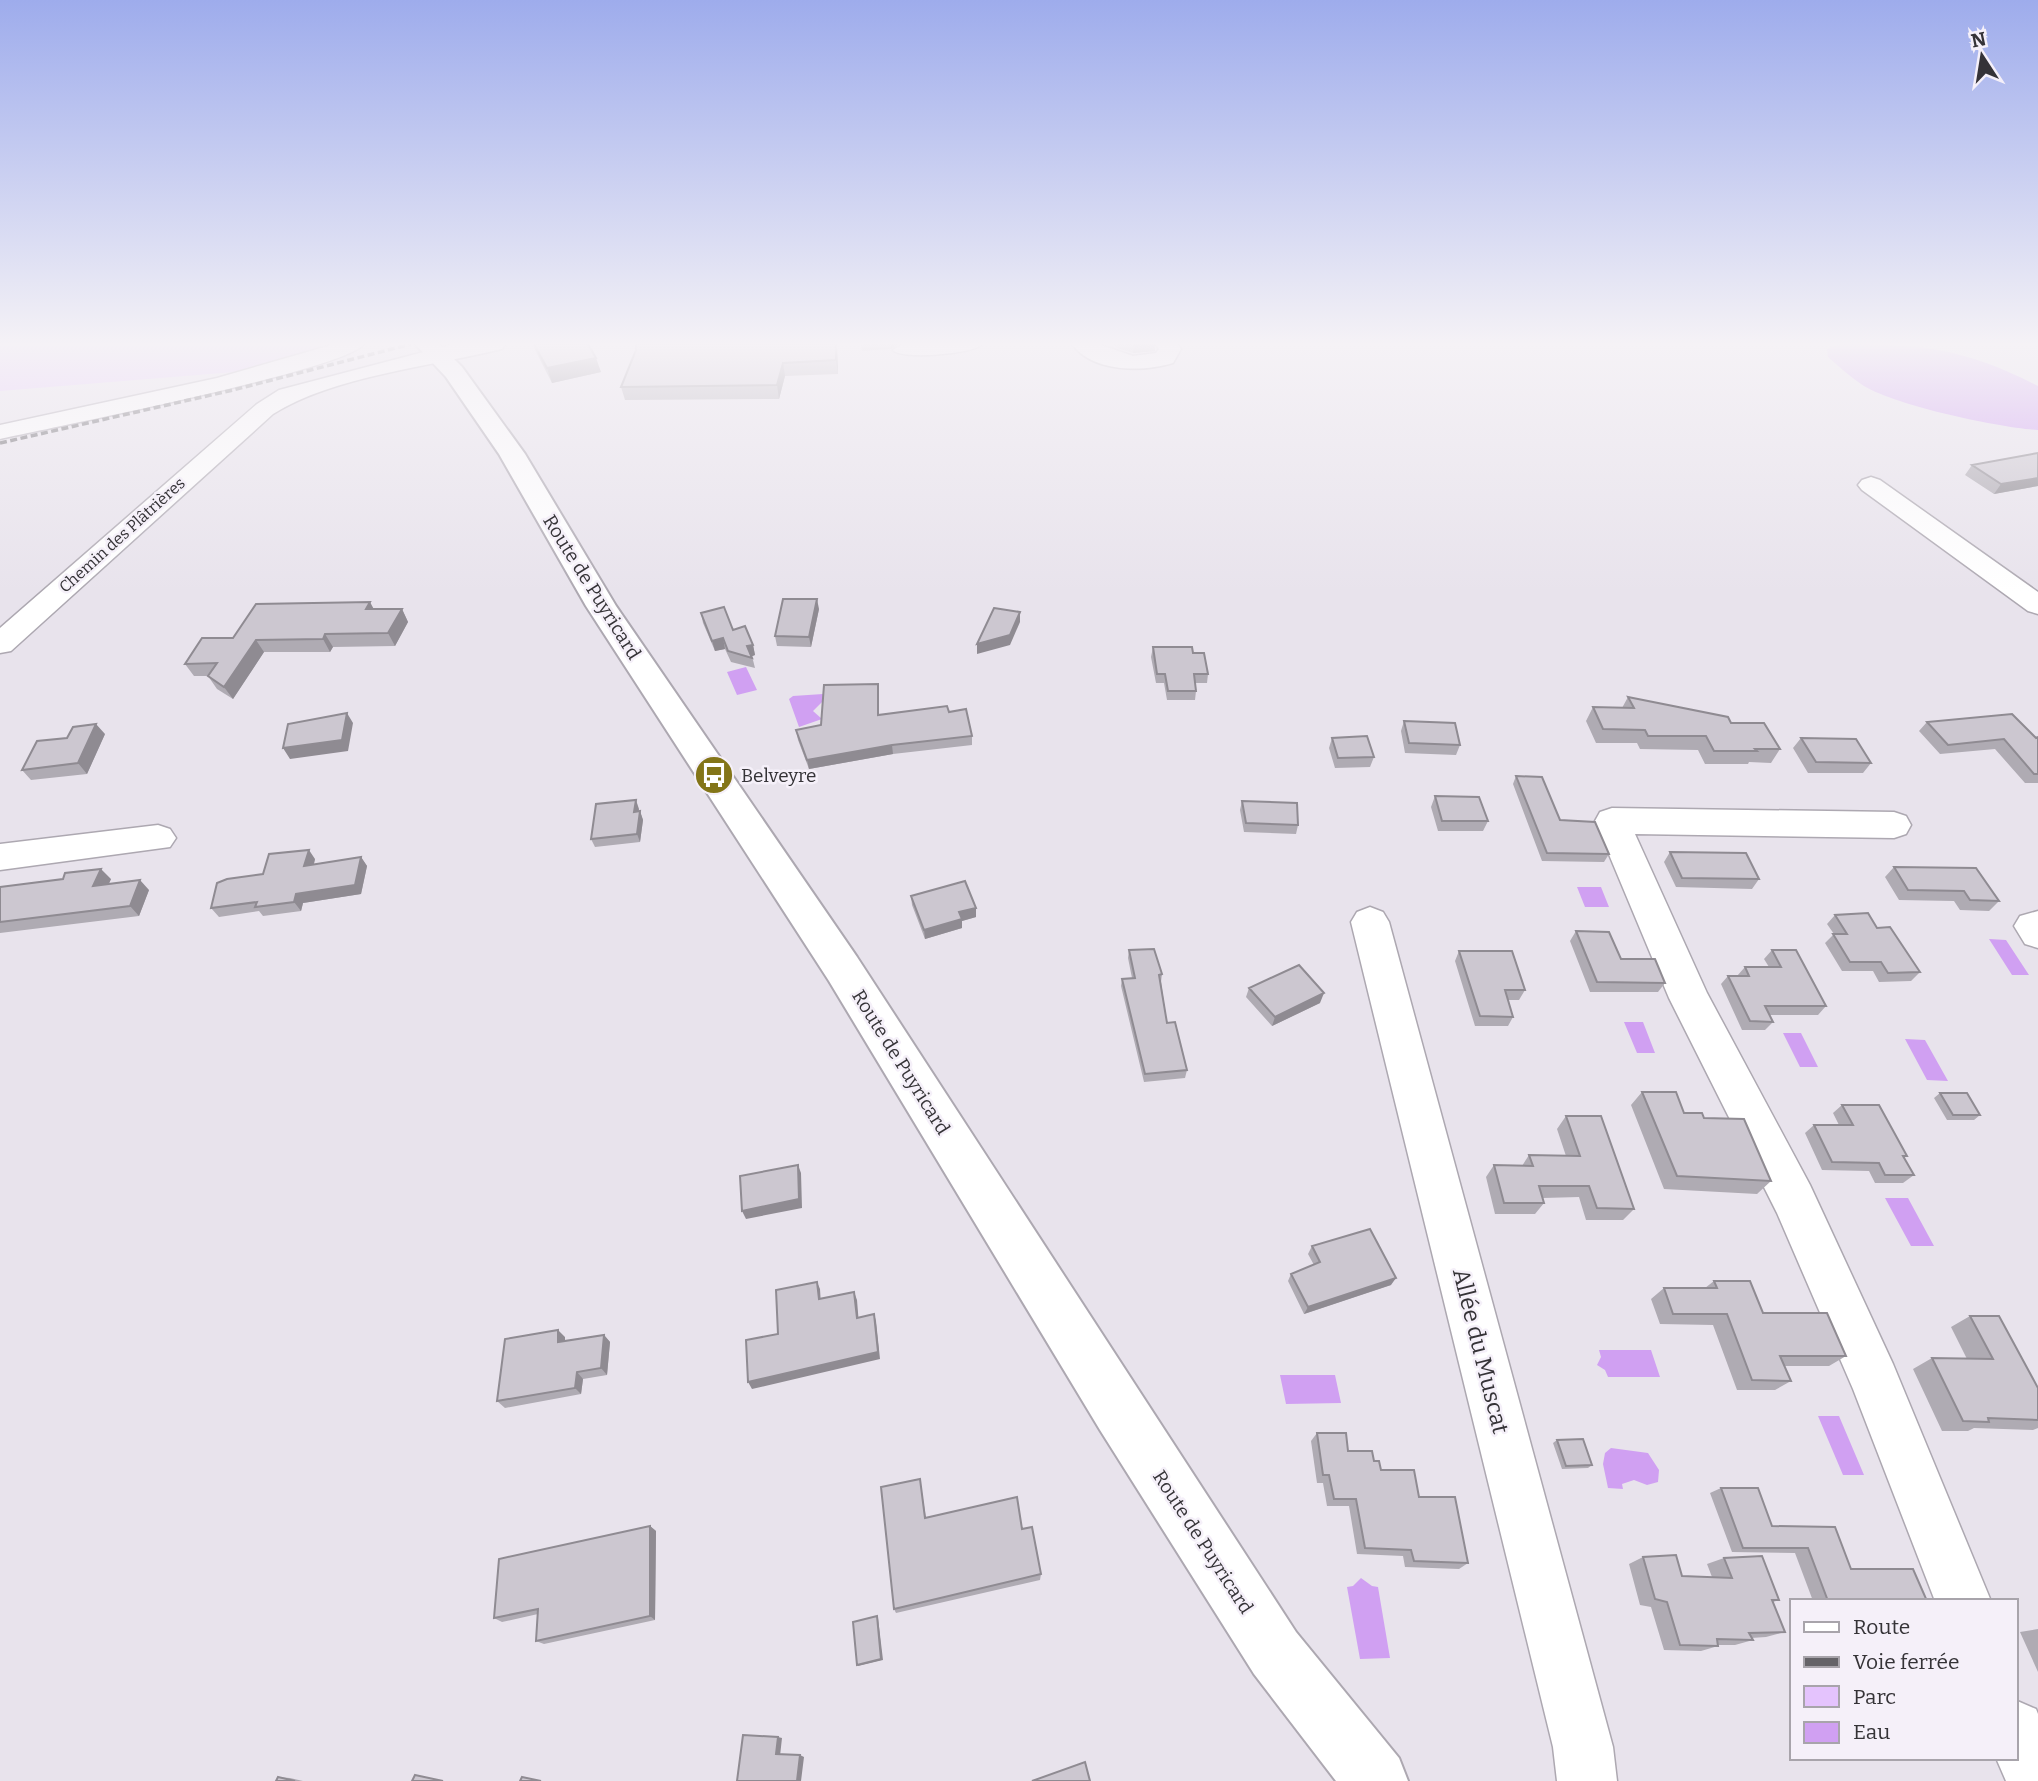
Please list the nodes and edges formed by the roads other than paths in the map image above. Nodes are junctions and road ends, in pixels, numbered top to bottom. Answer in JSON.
{"nodes":[{"id":1,"x":22,"y":427,"type":"edge"},
{"id":2,"x":244,"y":427,"type":"edge"},
{"id":3,"x":492,"y":427,"type":"edge"},
{"id":4,"x":0,"y":432,"type":"edge"},
{"id":5,"x":1871,"y":485,"type":"dead end"},
{"id":6,"x":2038,"y":605,"type":"edge"},
{"id":7,"x":0,"y":644,"type":"edge"},
{"id":8,"x":1894,"y":825,"type":"dead end"},
{"id":9,"x":158,"y":838,"type":"dead end"},
{"id":10,"x":0,"y":858,"type":"edge"},
{"id":11,"x":1370,"y":922,"type":"dead end"},
{"id":12,"x":2038,"y":926,"type":"edge"},
{"id":13,"x":2038,"y":933,"type":"edge"},
{"id":14,"x":1962,"y":1599,"type":"edge"},
{"id":15,"x":2017,"y":1735,"type":"edge"},
{"id":16,"x":1376,"y":1781,"type":"edge"},
{"id":17,"x":1587,"y":1781,"type":"edge"},
{"id":18,"x":2036,"y":1781,"type":"edge"}],
"edges":[{"from":1,"to":4,"type":"street"},
{"from":2,"to":7,"type":"street","name":"Chemin des Plâtrières"},
{"from":3,"to":16,"type":"main road","name":"Route de Puyricard"},
{"from":5,"to":6,"type":"street"},
{"from":8,"to":14,"type":"street"},
{"from":9,"to":10,"type":"street"},
{"from":11,"to":17,"type":"street","name":"Allée du Muscat"},
{"from":12,"to":13,"type":"street"},
{"from":15,"to":18,"type":"street"}]}
